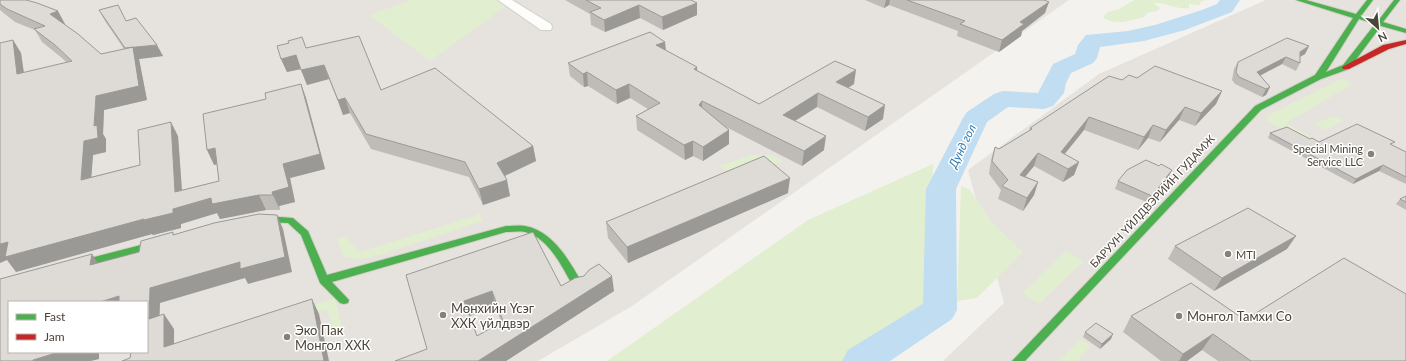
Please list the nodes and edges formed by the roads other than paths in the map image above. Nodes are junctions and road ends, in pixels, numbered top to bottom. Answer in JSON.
{"nodes":[{"id":1,"x":504,"y":0,"type":"edge"},
{"id":2,"x":1299,"y":0,"type":"edge"},
{"id":3,"x":1314,"y":0,"type":"edge"},
{"id":4,"x":1370,"y":0,"type":"edge"},
{"id":5,"x":1397,"y":0,"type":"edge"},
{"id":6,"x":1357,"y":14,"type":"junction"},
{"id":7,"x":1382,"y":21,"type":"junction"},
{"id":8,"x":1406,"y":24,"type":"edge"},
{"id":9,"x":546,"y":27,"type":"dead end"},
{"id":10,"x":1406,"y":31,"type":"edge"},
{"id":11,"x":1406,"y":42,"type":"edge"},
{"id":12,"x":1346,"y":67,"type":"junction"},
{"id":13,"x":1318,"y":77,"type":"junction"},
{"id":14,"x":237,"y":225,"type":"edge"},
{"id":15,"x":179,"y":238,"type":"edge"},
{"id":16,"x":57,"y":271,"type":"edge"},
{"id":17,"x":324,"y":280,"type":"junction"},
{"id":18,"x":577,"y":282,"type":"edge"},
{"id":19,"x":344,"y":300,"type":"dead end"},
{"id":20,"x":1018,"y":361,"type":"edge"}],
"edges":[{"from":1,"to":9,"type":"street"},
{"from":2,"to":6,"type":"street"},
{"from":3,"to":6,"type":"street"},
{"from":4,"to":6,"type":"street","name":"БАРУУН ҮЙЛДВЭРИЙН ГУДАМЖ"},
{"from":5,"to":7,"type":"street"},
{"from":6,"to":7,"type":"street"},
{"from":6,"to":13,"type":"street","name":"БАРУУН ҮЙЛДВЭРИЙН ГУДАМЖ"},
{"from":7,"to":8,"type":"street"},
{"from":7,"to":10,"type":"street"},
{"from":7,"to":12,"type":"street"},
{"from":11,"to":12,"type":"street","name":"БАРУУН ҮЙЛДВЭРИЙН ГУДАМЖ"},
{"from":12,"to":13,"type":"street","name":"БАРУУН ҮЙЛДВЭРИЙН ГУДАМЖ"},
{"from":13,"to":20,"type":"street","name":"БАРУУН ҮЙЛДВЭРИЙН ГУДАМЖ"},
{"from":14,"to":17,"type":"street"},
{"from":15,"to":16,"type":"street"},
{"from":17,"to":18,"type":"street"},
{"from":17,"to":19,"type":"street"}]}
